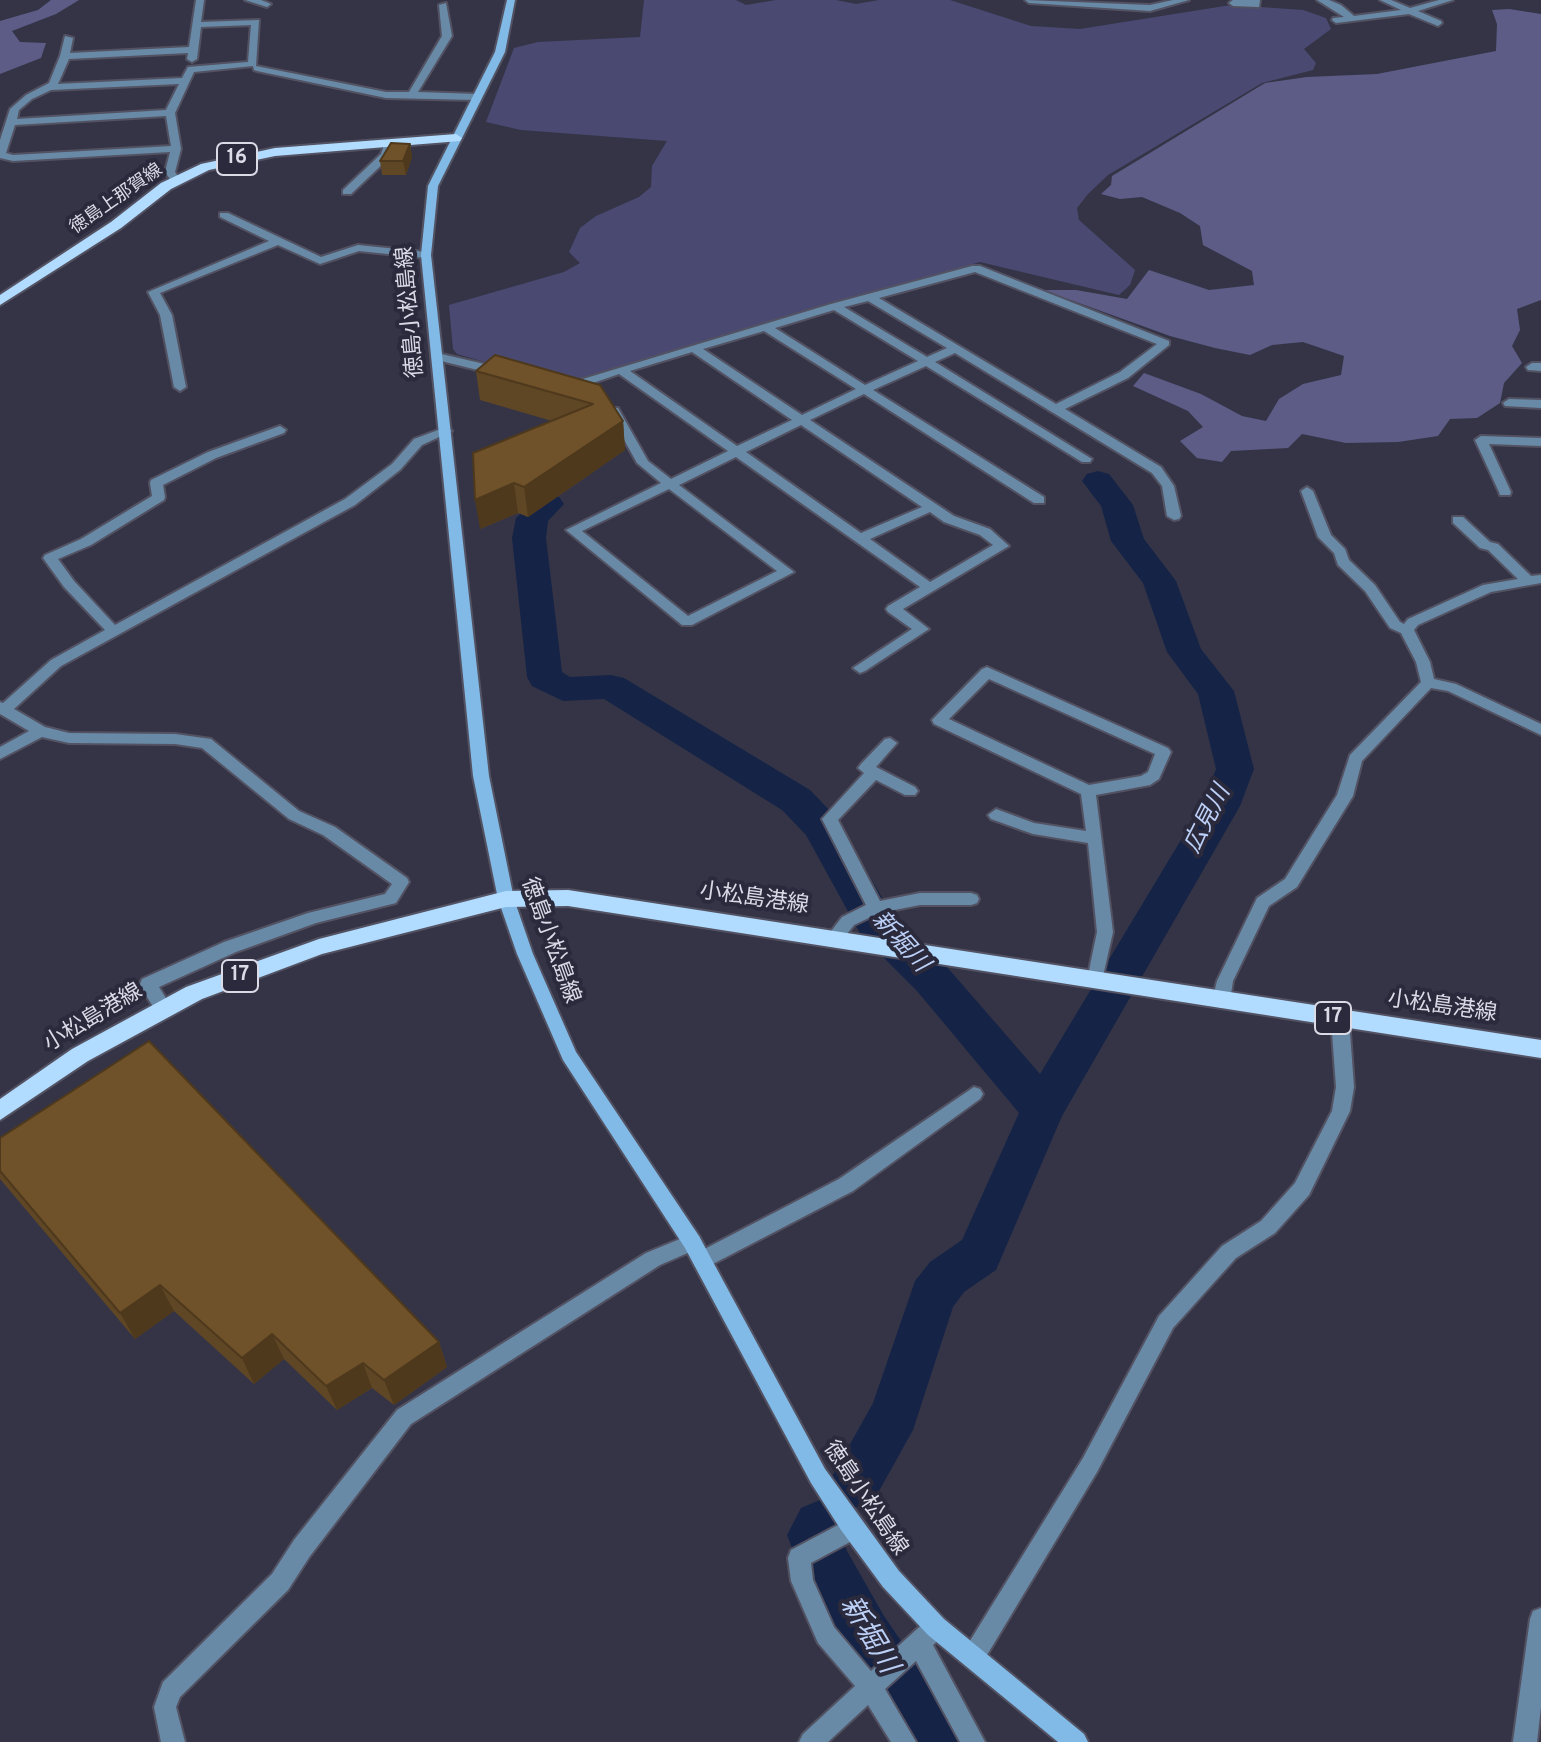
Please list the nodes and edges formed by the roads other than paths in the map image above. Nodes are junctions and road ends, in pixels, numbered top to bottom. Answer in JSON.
{"nodes":[{"id":1,"x":200,"y":0,"type":"edge"},
{"id":2,"x":249,"y":0,"type":"edge"},
{"id":3,"x":511,"y":0,"type":"edge"},
{"id":4,"x":1029,"y":0,"type":"edge"},
{"id":5,"x":1185,"y":0,"type":"edge"},
{"id":6,"x":1256,"y":0,"type":"edge"},
{"id":7,"x":1321,"y":0,"type":"edge"},
{"id":8,"x":1384,"y":0,"type":"edge"},
{"id":9,"x":1449,"y":0,"type":"edge"},
{"id":10,"x":1233,"y":3,"type":"dead end"},
{"id":11,"x":267,"y":4,"type":"dead end"},
{"id":12,"x":443,"y":5,"type":"dead end"},
{"id":13,"x":1409,"y":10,"type":"junction"},
{"id":14,"x":1351,"y":18,"type":"junction"},
{"id":15,"x":1336,"y":20,"type":"dead end"},
{"id":16,"x":1438,"y":23,"type":"dead end"},
{"id":17,"x":196,"y":25,"type":"junction"},
{"id":18,"x":68,"y":38,"type":"dead end"},
{"id":19,"x":193,"y":50,"type":"junction"},
{"id":20,"x":65,"y":56,"type":"junction"},
{"id":21,"x":257,"y":68,"type":"dead end"},
{"id":22,"x":191,"y":69,"type":"junction"},
{"id":23,"x":186,"y":81,"type":"junction"},
{"id":24,"x":50,"y":87,"type":"junction"},
{"id":25,"x":412,"y":95,"type":"junction"},
{"id":26,"x":477,"y":97,"type":"junction"},
{"id":27,"x":170,"y":113,"type":"junction"},
{"id":28,"x":10,"y":122,"type":"junction"},
{"id":29,"x":456,"y":138,"type":"junction"},
{"id":30,"x":389,"y":142,"type":"junction"},
{"id":31,"x":176,"y":149,"type":"junction"},
{"id":32,"x":0,"y":155,"type":"edge"},
{"id":33,"x":176,"y":180,"type":"junction"},
{"id":34,"x":347,"y":192,"type":"dead end"},
{"id":35,"x":224,"y":215,"type":"dead end"},
{"id":36,"x":278,"y":241,"type":"junction"},
{"id":37,"x":426,"y":255,"type":"junction"},
{"id":38,"x":870,"y":297,"type":"junction"},
{"id":39,"x":0,"y":301,"type":"edge"},
{"id":40,"x":835,"y":306,"type":"junction"},
{"id":41,"x":766,"y":327,"type":"junction"},
{"id":42,"x":695,"y":349,"type":"junction"},
{"id":43,"x":955,"y":349,"type":"junction"},
{"id":44,"x":437,"y":357,"type":"junction"},
{"id":45,"x":925,"y":361,"type":"junction"},
{"id":46,"x":621,"y":370,"type":"junction"},
{"id":47,"x":510,"y":375,"type":"edge"},
{"id":48,"x":180,"y":387,"type":"dead end"},
{"id":49,"x":863,"y":390,"type":"junction"},
{"id":50,"x":1509,"y":403,"type":"dead end"},
{"id":51,"x":1541,"y":404,"type":"edge"},
{"id":52,"x":1058,"y":408,"type":"junction"},
{"id":53,"x":803,"y":419,"type":"junction"},
{"id":54,"x":280,"y":430,"type":"dead end"},
{"id":55,"x":446,"y":431,"type":"junction"},
{"id":56,"x":1541,"y":442,"type":"edge"},
{"id":57,"x":737,"y":451,"type":"junction"},
{"id":58,"x":1086,"y":459,"type":"dead end"},
{"id":59,"x":670,"y":484,"type":"junction"},
{"id":60,"x":1307,"y":491,"type":"dead end"},
{"id":61,"x":1505,"y":492,"type":"dead end"},
{"id":62,"x":1039,"y":500,"type":"dead end"},
{"id":63,"x":932,"y":507,"type":"junction"},
{"id":64,"x":1174,"y":516,"type":"dead end"},
{"id":65,"x":1458,"y":520,"type":"dead end"},
{"id":66,"x":862,"y":538,"type":"junction"},
{"id":67,"x":1534,"y":579,"type":"edge"},
{"id":68,"x":930,"y":588,"type":"junction"},
{"id":69,"x":112,"y":630,"type":"junction"},
{"id":70,"x":1407,"y":630,"type":"junction"},
{"id":71,"x":860,"y":668,"type":"dead end"},
{"id":72,"x":1428,"y":683,"type":"junction"},
{"id":73,"x":3,"y":708,"type":"edge"},
{"id":74,"x":1541,"y":730,"type":"edge"},
{"id":75,"x":40,"y":731,"type":"junction"},
{"id":76,"x":890,"y":743,"type":"dead end"},
{"id":77,"x":0,"y":754,"type":"edge"},
{"id":78,"x":874,"y":772,"type":"junction"},
{"id":79,"x":910,"y":791,"type":"dead end"},
{"id":80,"x":1088,"y":791,"type":"junction"},
{"id":81,"x":996,"y":815,"type":"dead end"},
{"id":82,"x":1095,"y":838,"type":"junction"},
{"id":83,"x":506,"y":899,"type":"junction"},
{"id":84,"x":971,"y":899,"type":"dead end"},
{"id":85,"x":876,"y":908,"type":"junction"},
{"id":86,"x":834,"y":938,"type":"junction"},
{"id":87,"x":1109,"y":982,"type":"junction"},
{"id":88,"x":1221,"y":1001,"type":"junction"},
{"id":89,"x":163,"y":1008,"type":"junction"},
{"id":90,"x":1340,"y":1019,"type":"junction"},
{"id":91,"x":1541,"y":1049,"type":"edge"},
{"id":92,"x":974,"y":1094,"type":"dead end"},
{"id":93,"x":0,"y":1111,"type":"edge"},
{"id":94,"x":697,"y":1251,"type":"junction"},
{"id":95,"x":853,"y":1528,"type":"junction"},
{"id":96,"x":1541,"y":1619,"type":"edge"},
{"id":97,"x":936,"y":1627,"type":"junction"},
{"id":98,"x":914,"y":1649,"type":"junction"},
{"id":99,"x":973,"y":1657,"type":"junction"},
{"id":100,"x":876,"y":1685,"type":"junction"},
{"id":101,"x":173,"y":1742,"type":"edge"},
{"id":102,"x":811,"y":1742,"type":"edge"},
{"id":103,"x":904,"y":1742,"type":"edge"},
{"id":104,"x":973,"y":1742,"type":"edge"},
{"id":105,"x":1076,"y":1742,"type":"edge"},
{"id":106,"x":1525,"y":1742,"type":"edge"}],
"edges":[{"from":1,"to":17,"type":"street"},
{"from":2,"to":11,"type":"street"},
{"from":3,"to":26,"type":"main road","name":"徳島小松島線"},
{"from":4,"to":5,"type":"street"},
{"from":6,"to":10,"type":"street"},
{"from":7,"to":14,"type":"street"},
{"from":8,"to":13,"type":"street"},
{"from":9,"to":13,"type":"street"},
{"from":12,"to":25,"type":"street"},
{"from":13,"to":14,"type":"street"},
{"from":13,"to":16,"type":"street"},
{"from":14,"to":15,"type":"street"},
{"from":17,"to":19,"type":"street"},
{"from":17,"to":22,"type":"street"},
{"from":18,"to":20,"type":"street"},
{"from":19,"to":20,"type":"street"},
{"from":19,"to":22,"type":"street"},
{"from":20,"to":24,"type":"street"},
{"from":21,"to":25,"type":"street"},
{"from":22,"to":23,"type":"street"},
{"from":23,"to":24,"type":"street"},
{"from":23,"to":27,"type":"street"},
{"from":24,"to":28,"type":"street"},
{"from":25,"to":26,"type":"street"},
{"from":26,"to":29,"type":"main road","name":"徳島小松島線"},
{"from":27,"to":28,"type":"street"},
{"from":27,"to":31,"type":"street"},
{"from":28,"to":32,"type":"street"},
{"from":29,"to":30,"type":"main road","name":"徳島上那賀線","number":"16"},
{"from":29,"to":37,"type":"main road","name":"徳島小松島線"},
{"from":30,"to":33,"type":"main road","name":"徳島上那賀線","number":"16"},
{"from":30,"to":34,"type":"street"},
{"from":31,"to":32,"type":"street"},
{"from":31,"to":33,"type":"street"},
{"from":33,"to":39,"type":"main road","name":"徳島上那賀線","number":"16"},
{"from":35,"to":36,"type":"street"},
{"from":36,"to":37,"type":"street"},
{"from":36,"to":48,"type":"street"},
{"from":37,"to":44,"type":"main road","name":"徳島小松島線"},
{"from":38,"to":40,"type":"street"},
{"from":38,"to":43,"type":"street"},
{"from":38,"to":52,"type":"street"},
{"from":40,"to":41,"type":"street"},
{"from":40,"to":45,"type":"street"},
{"from":41,"to":42,"type":"street"},
{"from":41,"to":49,"type":"street"},
{"from":42,"to":46,"type":"street"},
{"from":42,"to":53,"type":"street"},
{"from":43,"to":45,"type":"street"},
{"from":43,"to":52,"type":"street"},
{"from":44,"to":47,"type":"street"},
{"from":44,"to":55,"type":"main road","name":"徳島小松島線"},
{"from":45,"to":49,"type":"street"},
{"from":45,"to":58,"type":"street"},
{"from":46,"to":57,"type":"street"},
{"from":46,"to":59,"type":"street"},
{"from":49,"to":53,"type":"street"},
{"from":49,"to":62,"type":"street"},
{"from":50,"to":51,"type":"street"},
{"from":52,"to":64,"type":"street"},
{"from":53,"to":57,"type":"street"},
{"from":53,"to":63,"type":"street"},
{"from":54,"to":69,"type":"street"},
{"from":55,"to":69,"type":"street"},
{"from":55,"to":83,"type":"main road","name":"徳島小松島線"},
{"from":56,"to":61,"type":"street"},
{"from":57,"to":59,"type":"street"},
{"from":57,"to":66,"type":"street"},
{"from":59,"to":59,"type":"street"},
{"from":60,"to":70,"type":"street"},
{"from":63,"to":66,"type":"street"},
{"from":63,"to":68,"type":"street"},
{"from":65,"to":67,"type":"street"},
{"from":66,"to":68,"type":"street"},
{"from":67,"to":70,"type":"street"},
{"from":68,"to":71,"type":"street"},
{"from":69,"to":73,"type":"street"},
{"from":70,"to":72,"type":"street"},
{"from":72,"to":74,"type":"street"},
{"from":72,"to":88,"type":"street"},
{"from":73,"to":75,"type":"street"},
{"from":75,"to":77,"type":"street"},
{"from":75,"to":89,"type":"street"},
{"from":76,"to":78,"type":"street"},
{"from":78,"to":79,"type":"street"},
{"from":78,"to":85,"type":"street"},
{"from":80,"to":80,"type":"street"},
{"from":80,"to":82,"type":"street"},
{"from":81,"to":82,"type":"street"},
{"from":82,"to":87,"type":"street"},
{"from":83,"to":86,"type":"main road","name":"小松島港線","number":"17"},
{"from":83,"to":89,"type":"main road","name":"小松島港線","number":"17"},
{"from":83,"to":94,"type":"main road","name":"徳島小松島線"},
{"from":84,"to":85,"type":"street"},
{"from":85,"to":86,"type":"street"},
{"from":86,"to":87,"type":"main road","name":"小松島港線","number":"17"},
{"from":87,"to":88,"type":"main road","name":"小松島港線","number":"17"},
{"from":88,"to":90,"type":"main road","name":"小松島港線","number":"17"},
{"from":89,"to":93,"type":"main road","name":"小松島港線","number":"17"},
{"from":90,"to":91,"type":"main road","name":"小松島港線","number":"17"},
{"from":90,"to":99,"type":"street"},
{"from":92,"to":94,"type":"street"},
{"from":94,"to":95,"type":"main road","name":"徳島小松島線"},
{"from":94,"to":101,"type":"street"},
{"from":95,"to":97,"type":"main road","name":"徳島小松島線"},
{"from":95,"to":100,"type":"street"},
{"from":96,"to":106,"type":"street"},
{"from":97,"to":98,"type":"street"},
{"from":97,"to":99,"type":"main road","name":"徳島小松島線"},
{"from":98,"to":100,"type":"street"},
{"from":98,"to":104,"type":"street"},
{"from":99,"to":105,"type":"main road","name":"徳島小松島線"},
{"from":100,"to":102,"type":"street"},
{"from":100,"to":103,"type":"street"}]}
